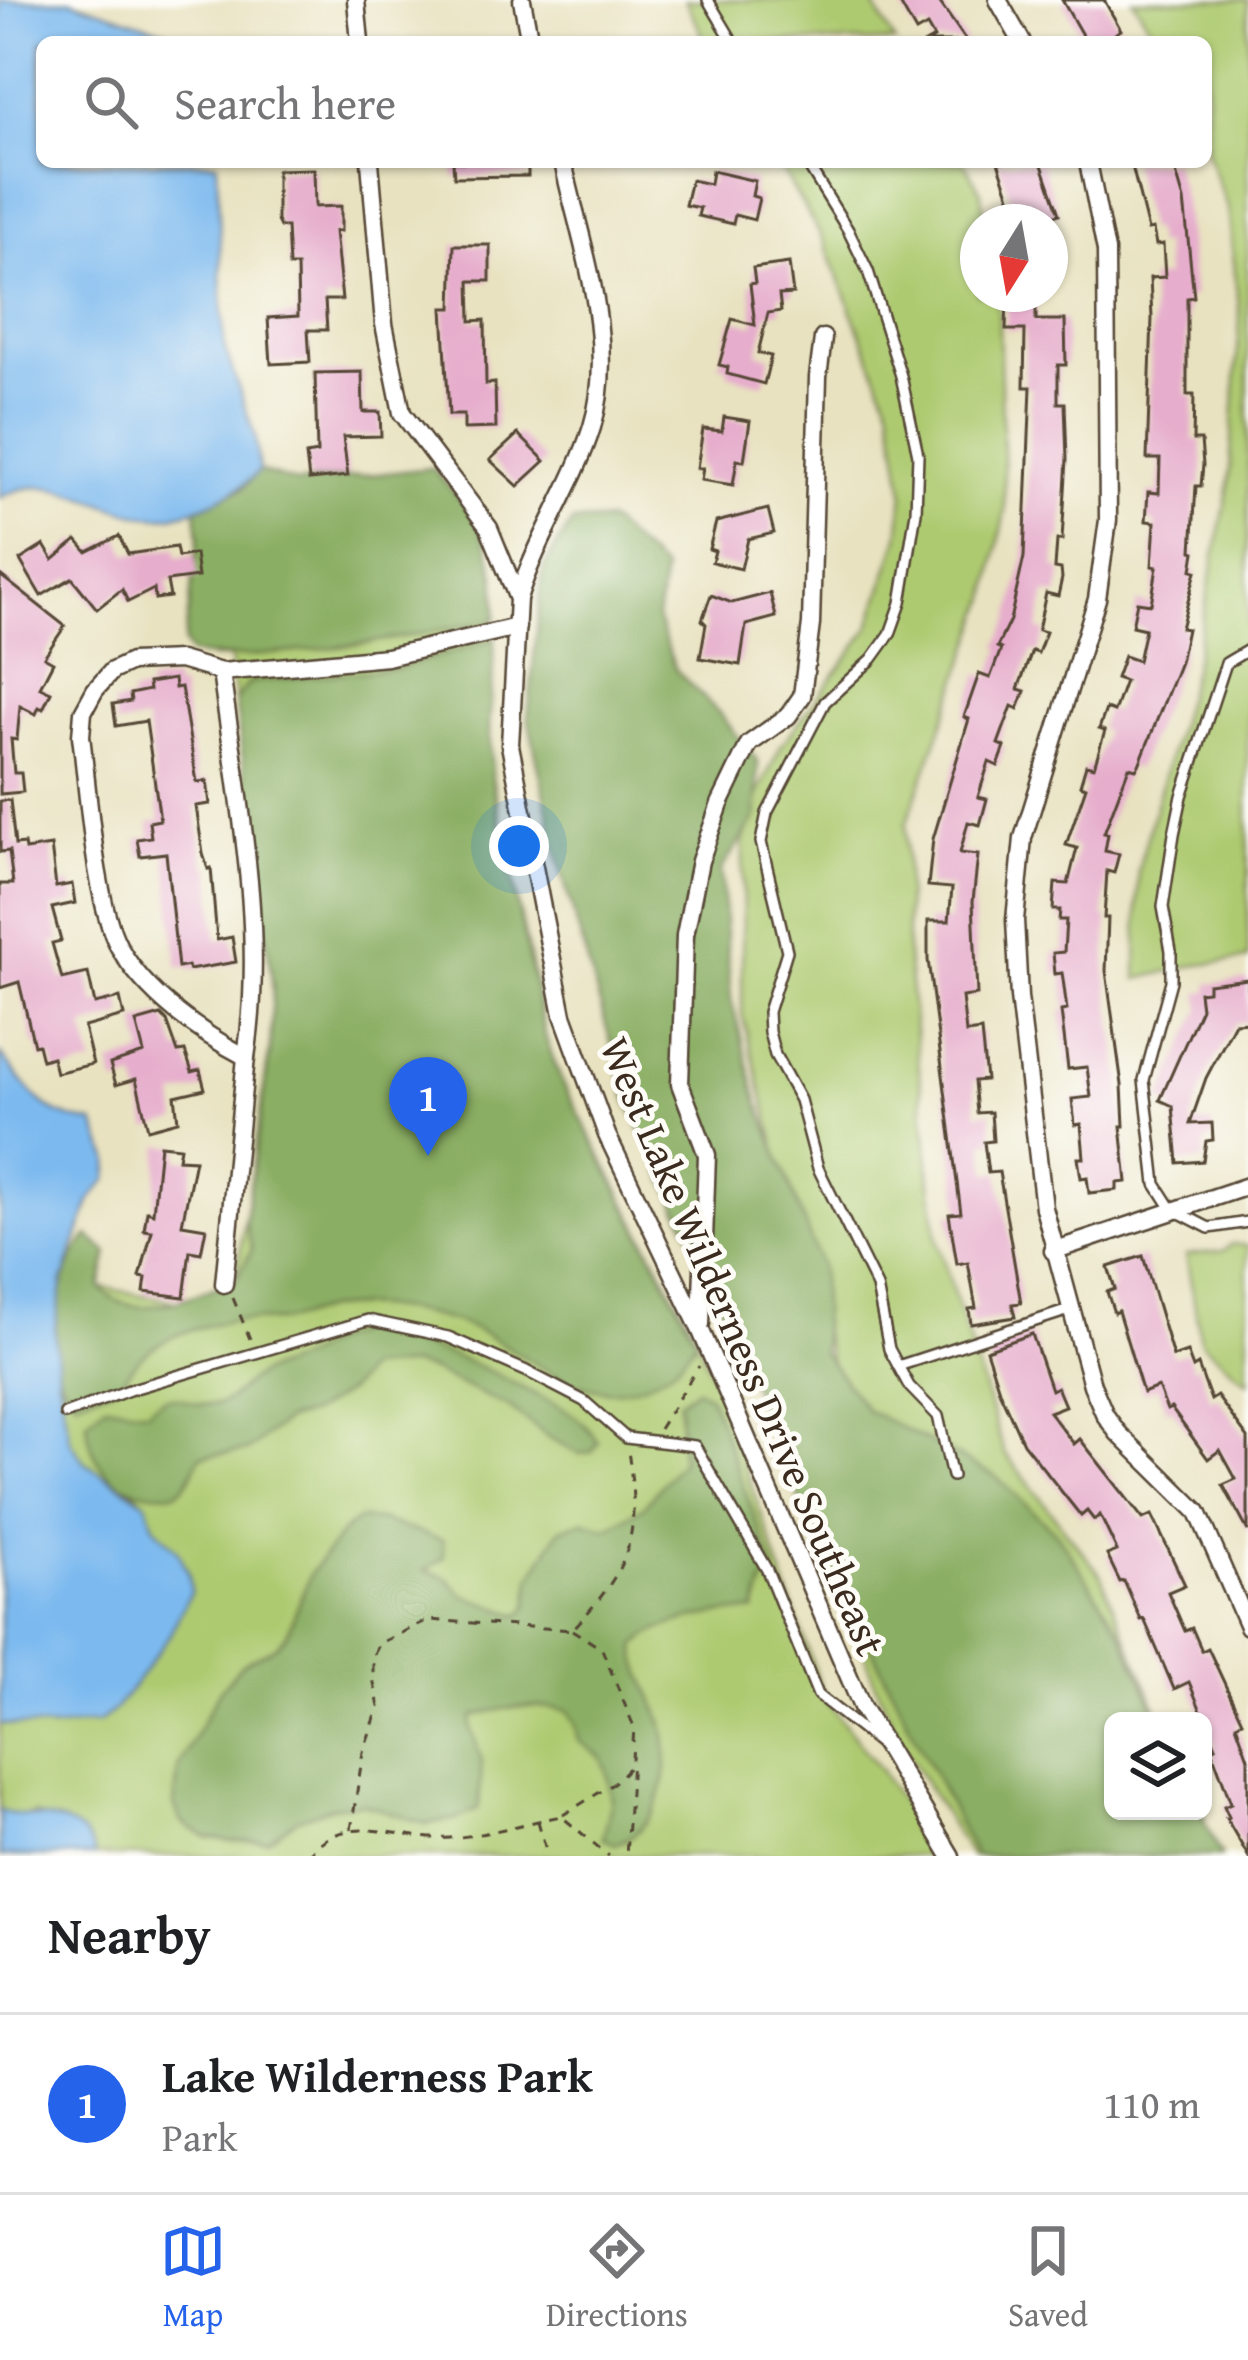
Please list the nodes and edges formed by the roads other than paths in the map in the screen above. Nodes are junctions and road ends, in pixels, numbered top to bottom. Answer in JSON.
{"nodes":[{"id":1,"x":356,"y":0,"type":"edge"},
{"id":2,"x":522,"y":0,"type":"edge"},
{"id":3,"x":707,"y":0,"type":"edge"},
{"id":4,"x":998,"y":0,"type":"edge"},
{"id":5,"x":359,"y":36,"type":"edge"},
{"id":6,"x":529,"y":36,"type":"edge"},
{"id":7,"x":729,"y":36,"type":"edge"},
{"id":8,"x":1019,"y":36,"type":"edge"},
{"id":9,"x":371,"y":168,"type":"edge"},
{"id":10,"x":564,"y":168,"type":"edge"},
{"id":11,"x":809,"y":168,"type":"edge"},
{"id":12,"x":1089,"y":168,"type":"edge"},
{"id":13,"x":823,"y":338,"type":"dead end"},
{"id":14,"x":518,"y":598,"type":"junction"},
{"id":15,"x":517,"y":627,"type":"junction"},
{"id":16,"x":1248,"y":650,"type":"edge"},
{"id":17,"x":221,"y":672,"type":"junction"},
{"id":18,"x":246,"y":1057,"type":"junction"},
{"id":19,"x":1248,"y":1186,"type":"edge"},
{"id":20,"x":1172,"y":1209,"type":"junction"},
{"id":21,"x":1248,"y":1222,"type":"edge"},
{"id":22,"x":1053,"y":1250,"type":"junction"},
{"id":23,"x":224,"y":1284,"type":"road end"},
{"id":24,"x":1069,"y":1310,"type":"junction"},
{"id":25,"x":701,"y":1331,"type":"junction"},
{"id":26,"x":898,"y":1366,"type":"junction"},
{"id":27,"x":65,"y":1414,"type":"dead end"},
{"id":28,"x":952,"y":1476,"type":"dead end"},
{"id":29,"x":1248,"y":1626,"type":"edge"},
{"id":30,"x":884,"y":1747,"type":"junction"},
{"id":31,"x":951,"y":1856,"type":"edge"}],
"edges":[{"from":1,"to":5,"type":"street"},
{"from":2,"to":6,"type":"street"},
{"from":3,"to":7,"type":"lane"},
{"from":4,"to":8,"type":"street"},
{"from":9,"to":14,"type":"street","name":"West Lake Wilderness Drive Southeast"},
{"from":10,"to":14,"type":"street"},
{"from":11,"to":26,"type":"lane"},
{"from":12,"to":22,"type":"street"},
{"from":13,"to":25,"type":"street"},
{"from":14,"to":15,"type":"street","name":"West Lake Wilderness Drive Southeast"},
{"from":15,"to":17,"type":"street"},
{"from":15,"to":25,"type":"street","name":"West Lake Wilderness Drive Southeast"},
{"from":16,"to":20,"type":"lane"},
{"from":17,"to":18,"type":"street"},
{"from":17,"to":18,"type":"street"},
{"from":18,"to":23,"type":"street"},
{"from":19,"to":20,"type":"street"},
{"from":20,"to":21,"type":"lane"},
{"from":20,"to":22,"type":"street"},
{"from":22,"to":24,"type":"street"},
{"from":24,"to":26,"type":"lane"},
{"from":24,"to":29,"type":"street"},
{"from":25,"to":30,"type":"street","name":"West Lake Wilderness Drive Southeast"},
{"from":26,"to":28,"type":"lane"},
{"from":27,"to":30,"type":"lane"},
{"from":30,"to":31,"type":"street","name":"West Lake Wilderness Drive Southeast"}]}
